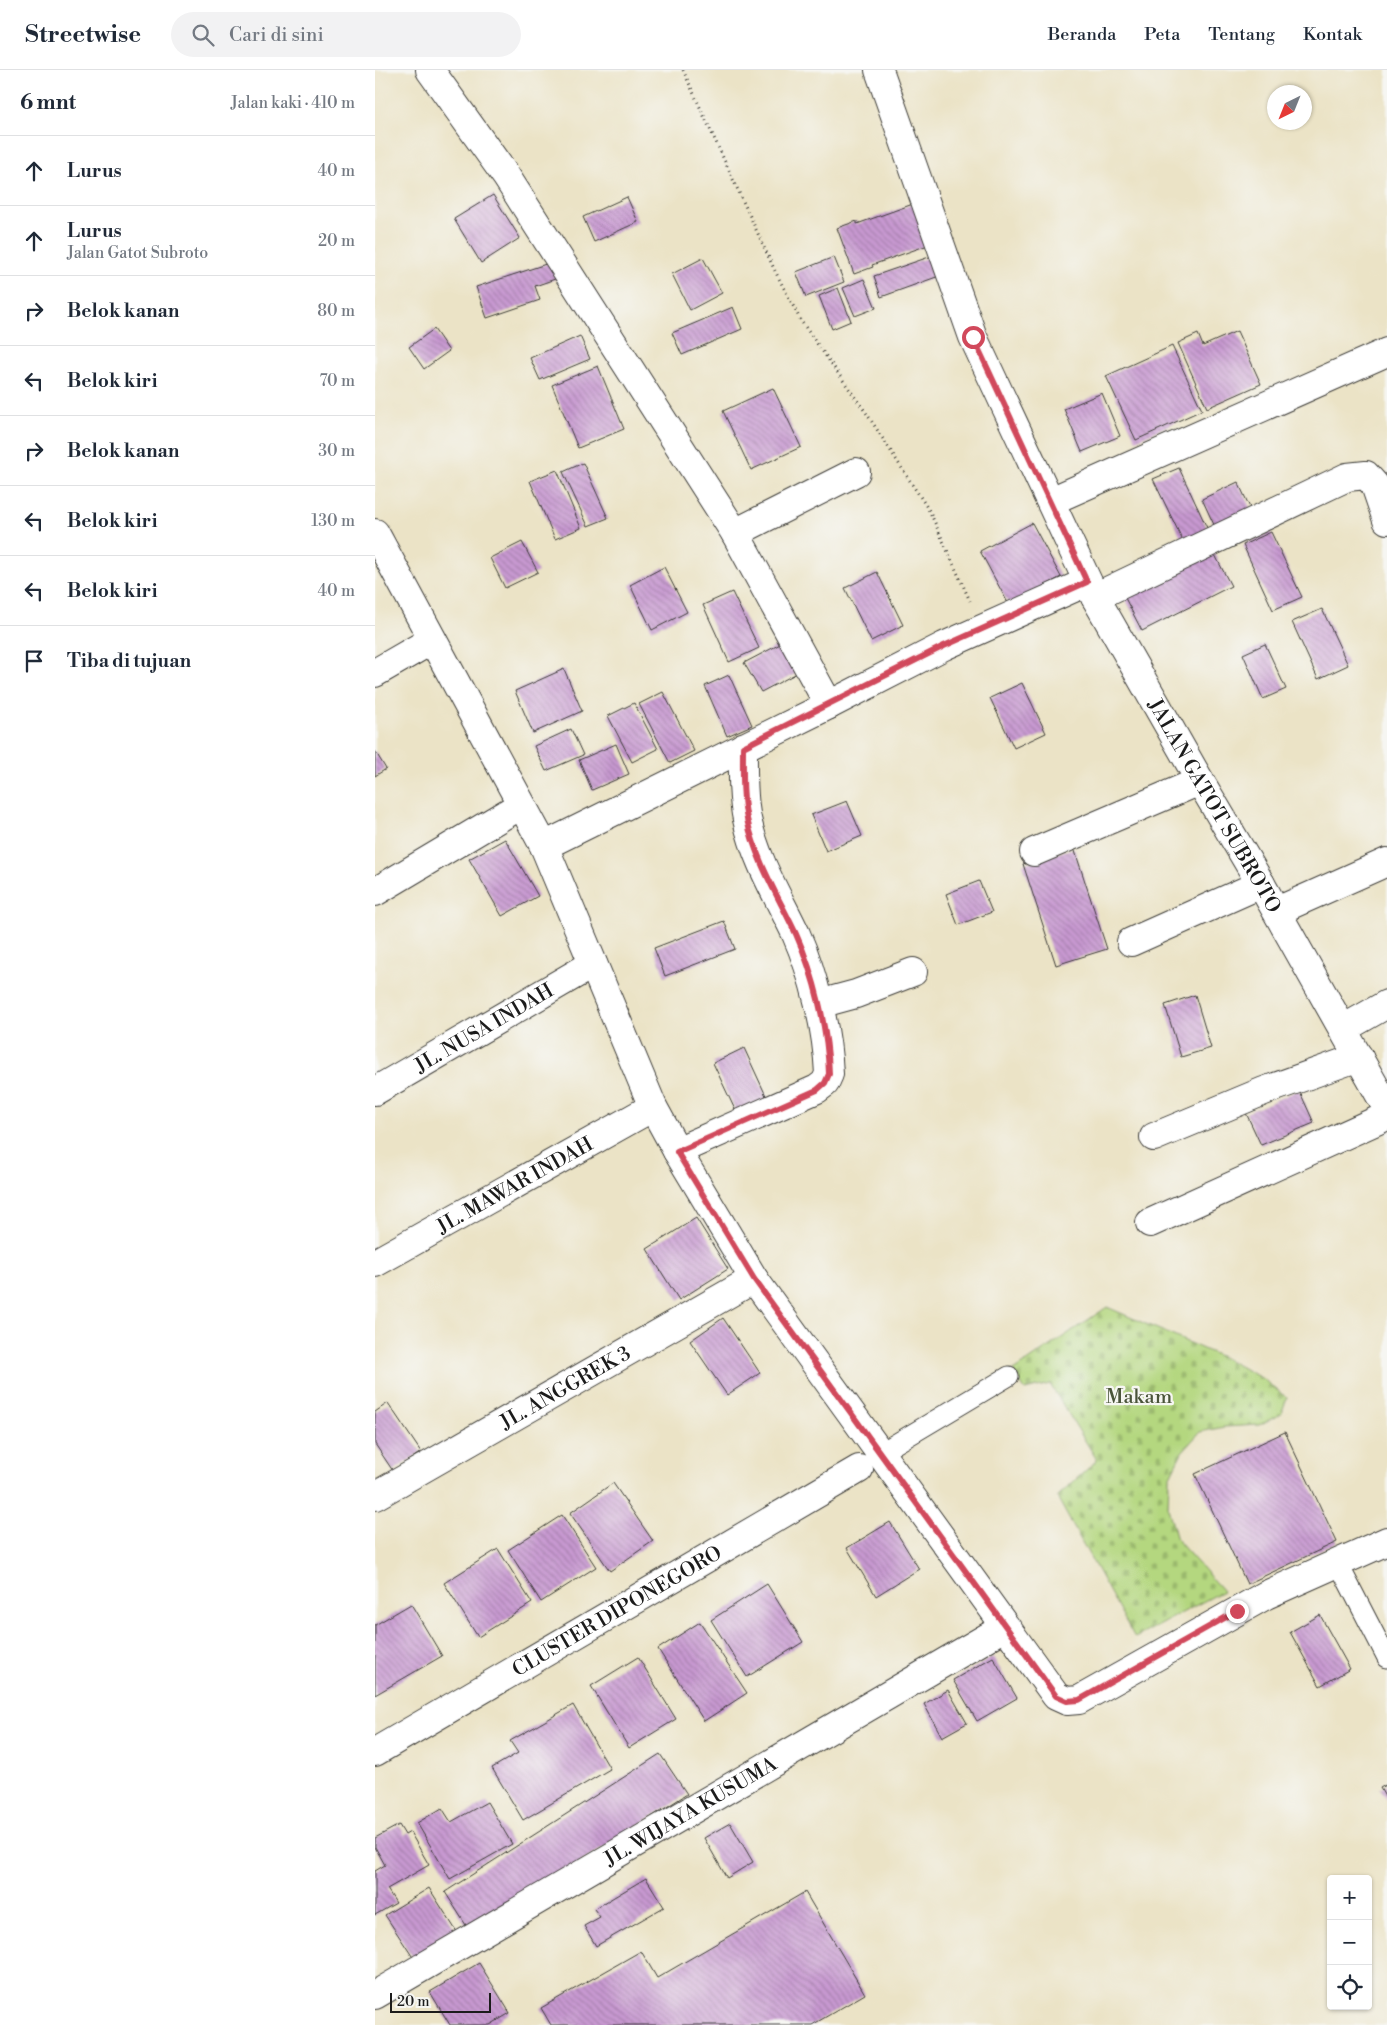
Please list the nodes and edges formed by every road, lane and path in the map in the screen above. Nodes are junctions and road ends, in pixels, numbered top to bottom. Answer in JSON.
{"nodes":[{"id":1,"x":430,"y":70,"type":"edge"},
{"id":2,"x":683,"y":70,"type":"edge"},
{"id":3,"x":879,"y":70,"type":"edge"},
{"id":4,"x":1387,"y":352,"type":"edge"},
{"id":5,"x":856,"y":472,"type":"dead end"},
{"id":6,"x":1051,"y":501,"type":"junction"},
{"id":7,"x":1387,"y":520,"type":"edge"},
{"id":8,"x":375,"y":533,"type":"edge"},
{"id":9,"x":735,"y":533,"type":"junction"},
{"id":10,"x":1091,"y":590,"type":"junction"},
{"id":11,"x":978,"y":631,"type":"junction"},
{"id":12,"x":432,"y":640,"type":"junction"},
{"id":13,"x":375,"y":673,"type":"edge"},
{"id":14,"x":829,"y":705,"type":"junction"},
{"id":15,"x":743,"y":747,"type":"junction"},
{"id":16,"x":1200,"y":781,"type":"junction"},
{"id":17,"x":521,"y":805,"type":"junction"},
{"id":18,"x":543,"y":846,"type":"junction"},
{"id":19,"x":1034,"y":852,"type":"dead end"},
{"id":20,"x":1387,"y":862,"type":"edge"},
{"id":21,"x":1261,"y":884,"type":"junction"},
{"id":22,"x":375,"y":892,"type":"edge"},
{"id":23,"x":1277,"y":911,"type":"junction"},
{"id":24,"x":1131,"y":942,"type":"dead end"},
{"id":25,"x":593,"y":964,"type":"junction"},
{"id":26,"x":913,"y":972,"type":"dead end"},
{"id":27,"x":819,"y":1004,"type":"junction"},
{"id":28,"x":1387,"y":1004,"type":"edge"},
{"id":29,"x":1343,"y":1029,"type":"junction"},
{"id":30,"x":1359,"y":1057,"type":"junction"},
{"id":31,"x":375,"y":1091,"type":"edge"},
{"id":32,"x":653,"y":1107,"type":"junction"},
{"id":33,"x":1387,"y":1108,"type":"edge"},
{"id":34,"x":1387,"y":1116,"type":"edge"},
{"id":35,"x":1154,"y":1137,"type":"dead end"},
{"id":36,"x":677,"y":1152,"type":"junction"},
{"id":37,"x":1150,"y":1223,"type":"dead end"},
{"id":38,"x":375,"y":1262,"type":"edge"},
{"id":39,"x":754,"y":1279,"type":"junction"},
{"id":40,"x":1009,"y":1376,"type":"dead end"},
{"id":41,"x":869,"y":1461,"type":"junction"},
{"id":42,"x":375,"y":1496,"type":"edge"},
{"id":43,"x":1387,"y":1541,"type":"edge"},
{"id":44,"x":1338,"y":1563,"type":"junction"},
{"id":45,"x":1005,"y":1627,"type":"junction"},
{"id":46,"x":1387,"y":1658,"type":"edge"},
{"id":47,"x":375,"y":1752,"type":"edge"},
{"id":48,"x":375,"y":1995,"type":"edge"}],
"edges":[{"from":1,"to":9,"type":"street"},
{"from":2,"to":11,"type":"path"},
{"from":3,"to":6,"type":"street","name":"JALAN GATOT SUBROTO"},
{"from":4,"to":6,"type":"street"},
{"from":5,"to":9,"type":"street"},
{"from":6,"to":10,"type":"street","name":"JALAN GATOT SUBROTO"},
{"from":7,"to":10,"type":"street"},
{"from":8,"to":12,"type":"street"},
{"from":9,"to":14,"type":"street"},
{"from":10,"to":11,"type":"street"},
{"from":10,"to":16,"type":"street","name":"JALAN GATOT SUBROTO"},
{"from":11,"to":14,"type":"street"},
{"from":12,"to":13,"type":"street"},
{"from":12,"to":17,"type":"street"},
{"from":14,"to":15,"type":"street"},
{"from":15,"to":18,"type":"street"},
{"from":15,"to":27,"type":"street"},
{"from":16,"to":19,"type":"street"},
{"from":16,"to":21,"type":"street","name":"JALAN GATOT SUBROTO"},
{"from":17,"to":18,"type":"street"},
{"from":17,"to":22,"type":"street"},
{"from":18,"to":25,"type":"street"},
{"from":20,"to":23,"type":"street"},
{"from":21,"to":23,"type":"street","name":"JALAN GATOT SUBROTO"},
{"from":21,"to":24,"type":"street"},
{"from":23,"to":29,"type":"street","name":"JALAN GATOT SUBROTO"},
{"from":25,"to":31,"type":"street","name":"JL. NUSA INDAH"},
{"from":25,"to":32,"type":"street"},
{"from":26,"to":27,"type":"street"},
{"from":27,"to":36,"type":"street"},
{"from":28,"to":29,"type":"street"},
{"from":29,"to":30,"type":"street","name":"JALAN GATOT SUBROTO"},
{"from":30,"to":33,"type":"street","name":"JALAN GATOT SUBROTO"},
{"from":30,"to":35,"type":"street"},
{"from":32,"to":36,"type":"street"},
{"from":32,"to":38,"type":"street","name":"JL. MAWAR INDAH"},
{"from":34,"to":37,"type":"street"},
{"from":36,"to":39,"type":"street"},
{"from":39,"to":41,"type":"street"},
{"from":39,"to":42,"type":"street","name":"JL. ANGGREK 3"},
{"from":40,"to":41,"type":"lane"},
{"from":41,"to":45,"type":"street"},
{"from":41,"to":47,"type":"street","name":"CLUSTER DIPONEGORO"},
{"from":43,"to":44,"type":"street"},
{"from":44,"to":45,"type":"street"},
{"from":44,"to":46,"type":"lane"},
{"from":45,"to":48,"type":"street","name":"JL. WIJAYA KUSUMA"}]}
